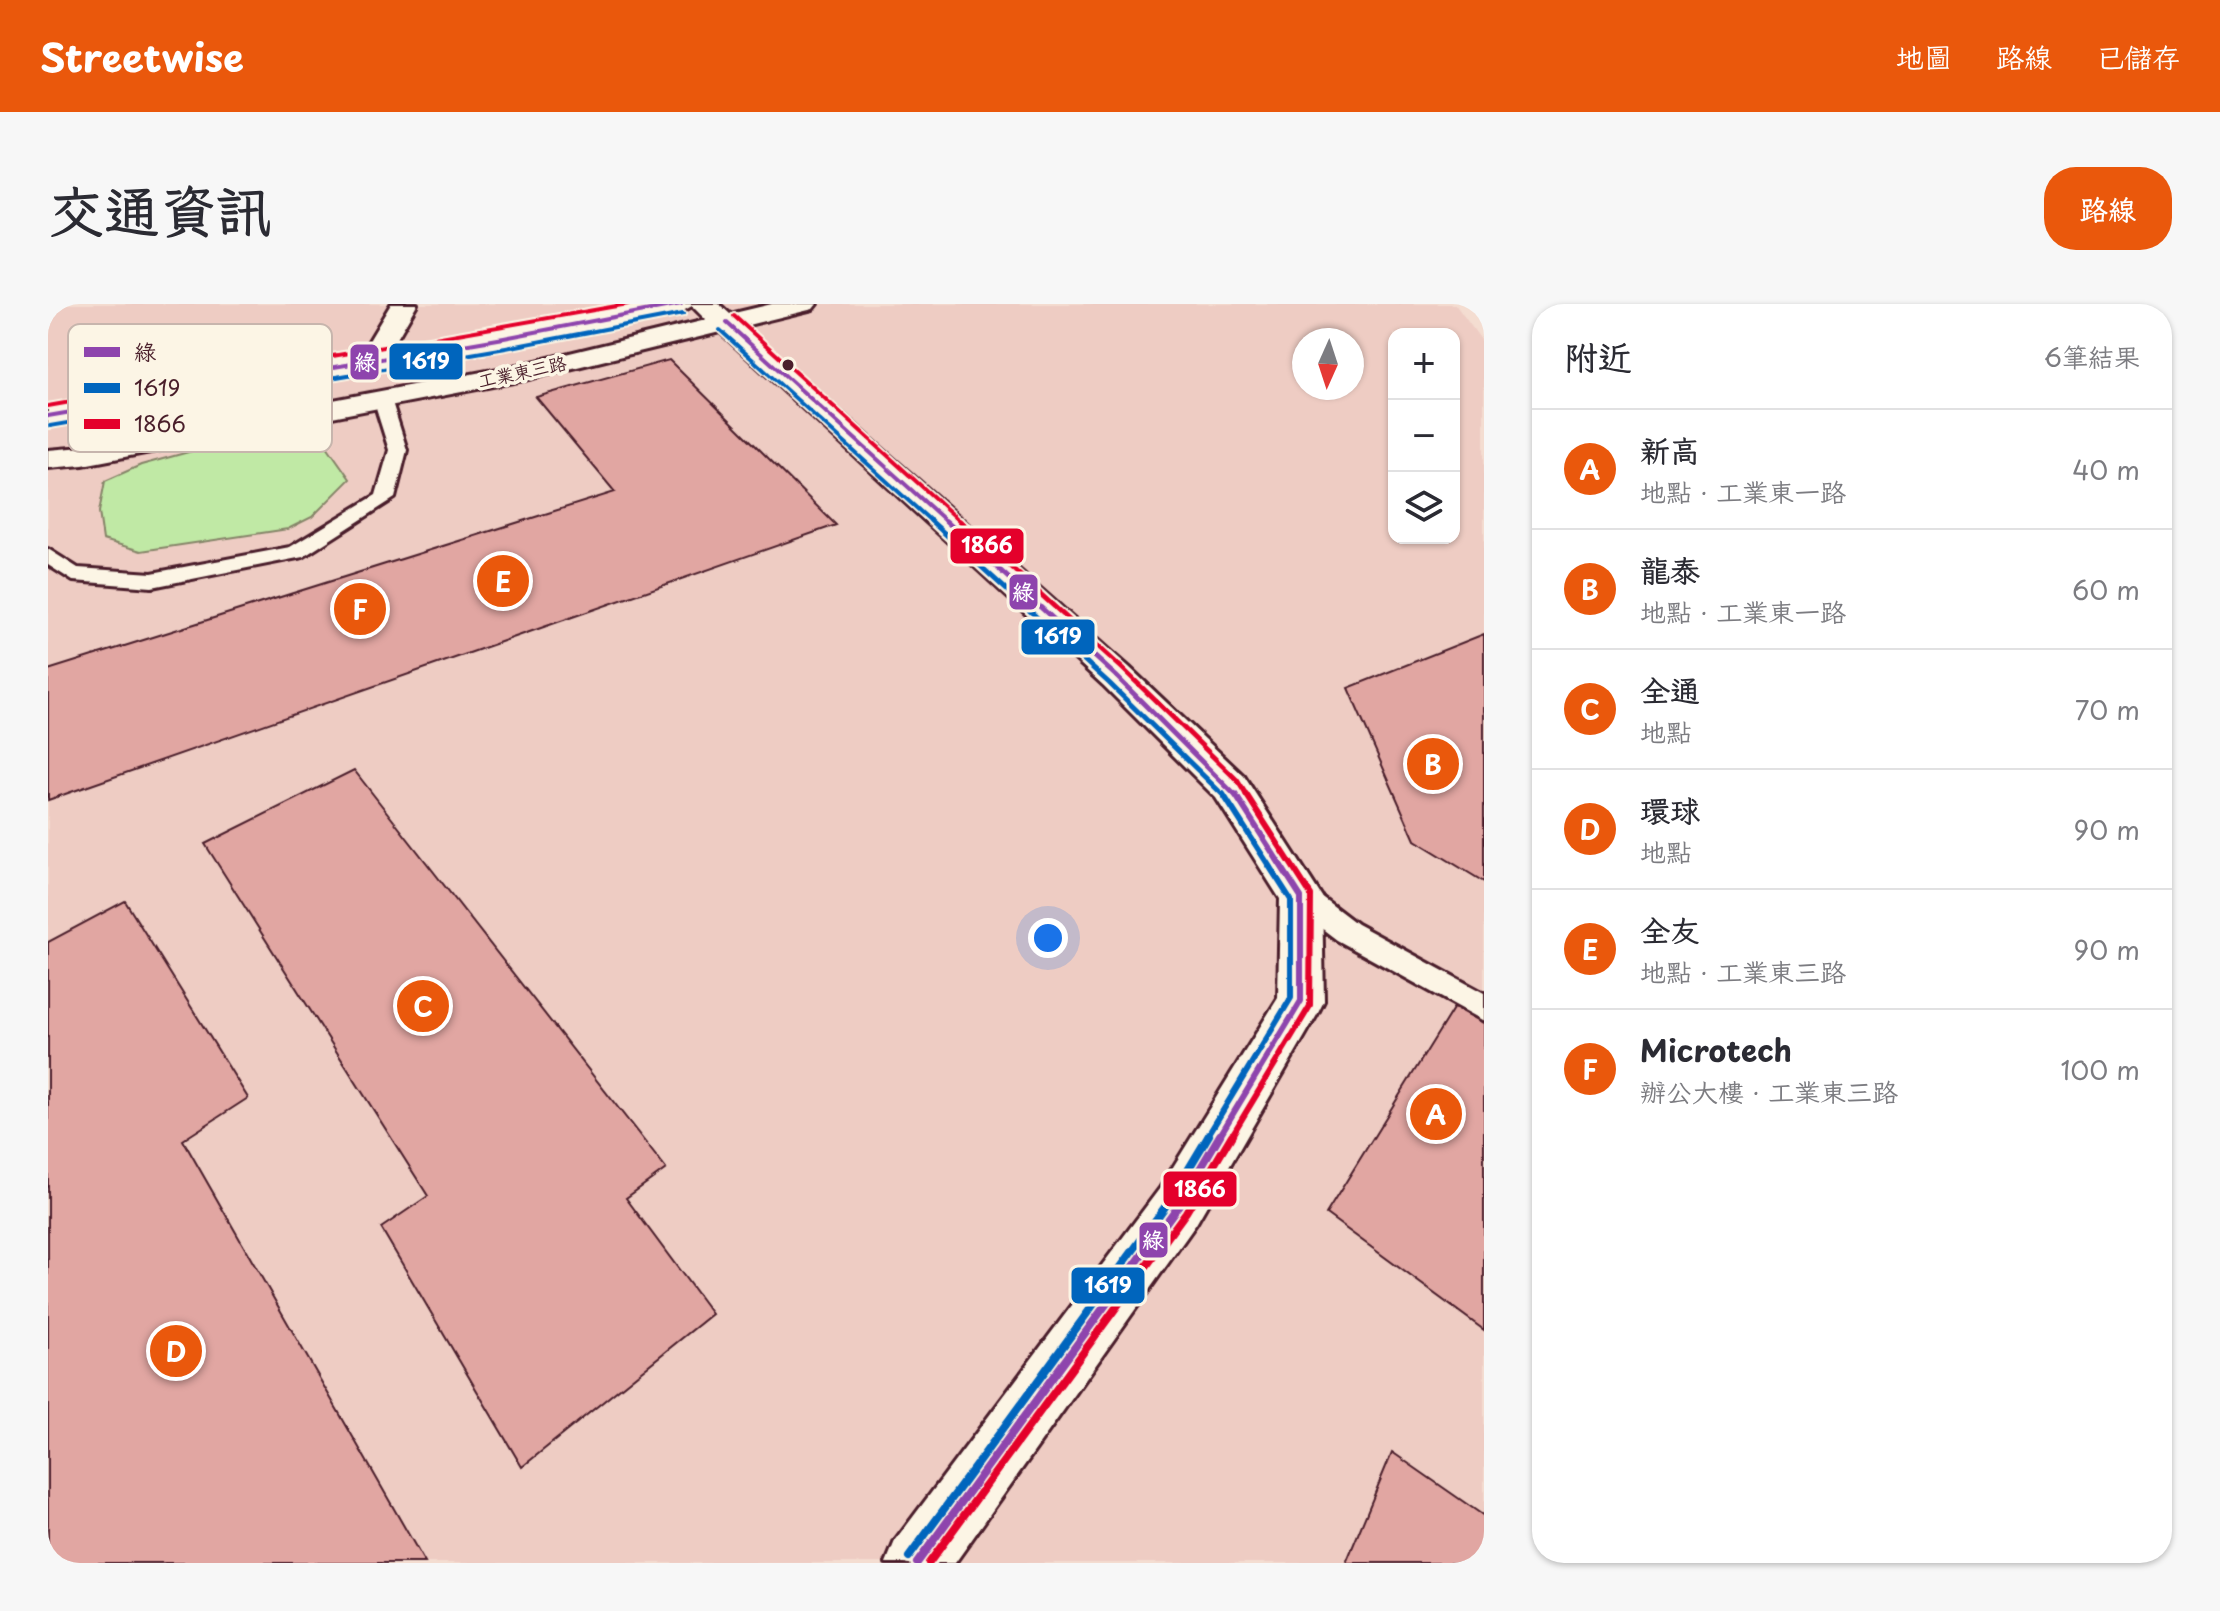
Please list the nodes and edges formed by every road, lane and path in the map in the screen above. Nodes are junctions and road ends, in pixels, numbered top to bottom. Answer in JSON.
{"nodes":[{"id":1,"x":404,"y":304,"type":"edge"},
{"id":2,"x":681,"y":304,"type":"edge"},
{"id":3,"x":804,"y":304,"type":"edge"},
{"id":4,"x":716,"y":314,"type":"edge"},
{"id":5,"x":371,"y":361,"type":"junction"},
{"id":6,"x":332,"y":368,"type":"edge"},
{"id":7,"x":382,"y":399,"type":"junction"},
{"id":8,"x":332,"y":409,"type":"edge"},
{"id":9,"x":68,"y":413,"type":"edge"},
{"id":10,"x":48,"y":416,"type":"edge"},
{"id":11,"x":104,"y":452,"type":"edge"},
{"id":12,"x":48,"y":459,"type":"edge"},
{"id":13,"x":48,"y":555,"type":"edge"},
{"id":14,"x":1301,"y":897,"type":"junction"},
{"id":15,"x":1484,"y":1008,"type":"edge"},
{"id":16,"x":917,"y":1563,"type":"edge"}],
"edges":[{"from":1,"to":5,"type":"street"},
{"from":2,"to":5,"type":"street","name":"工業東三路"},
{"from":3,"to":4,"type":"street","name":"工業東三路"},
{"from":4,"to":7,"type":"street","name":"工業東三路"},
{"from":4,"to":14,"type":"street"},
{"from":5,"to":6,"type":"street","name":"工業東三路"},
{"from":7,"to":8,"type":"street","name":"工業東三路"},
{"from":7,"to":13,"type":"lane"},
{"from":9,"to":10,"type":"street","name":"工業東三路"},
{"from":11,"to":12,"type":"street","name":"工業東三路"},
{"from":14,"to":15,"type":"lane"},
{"from":14,"to":16,"type":"street"}]}
